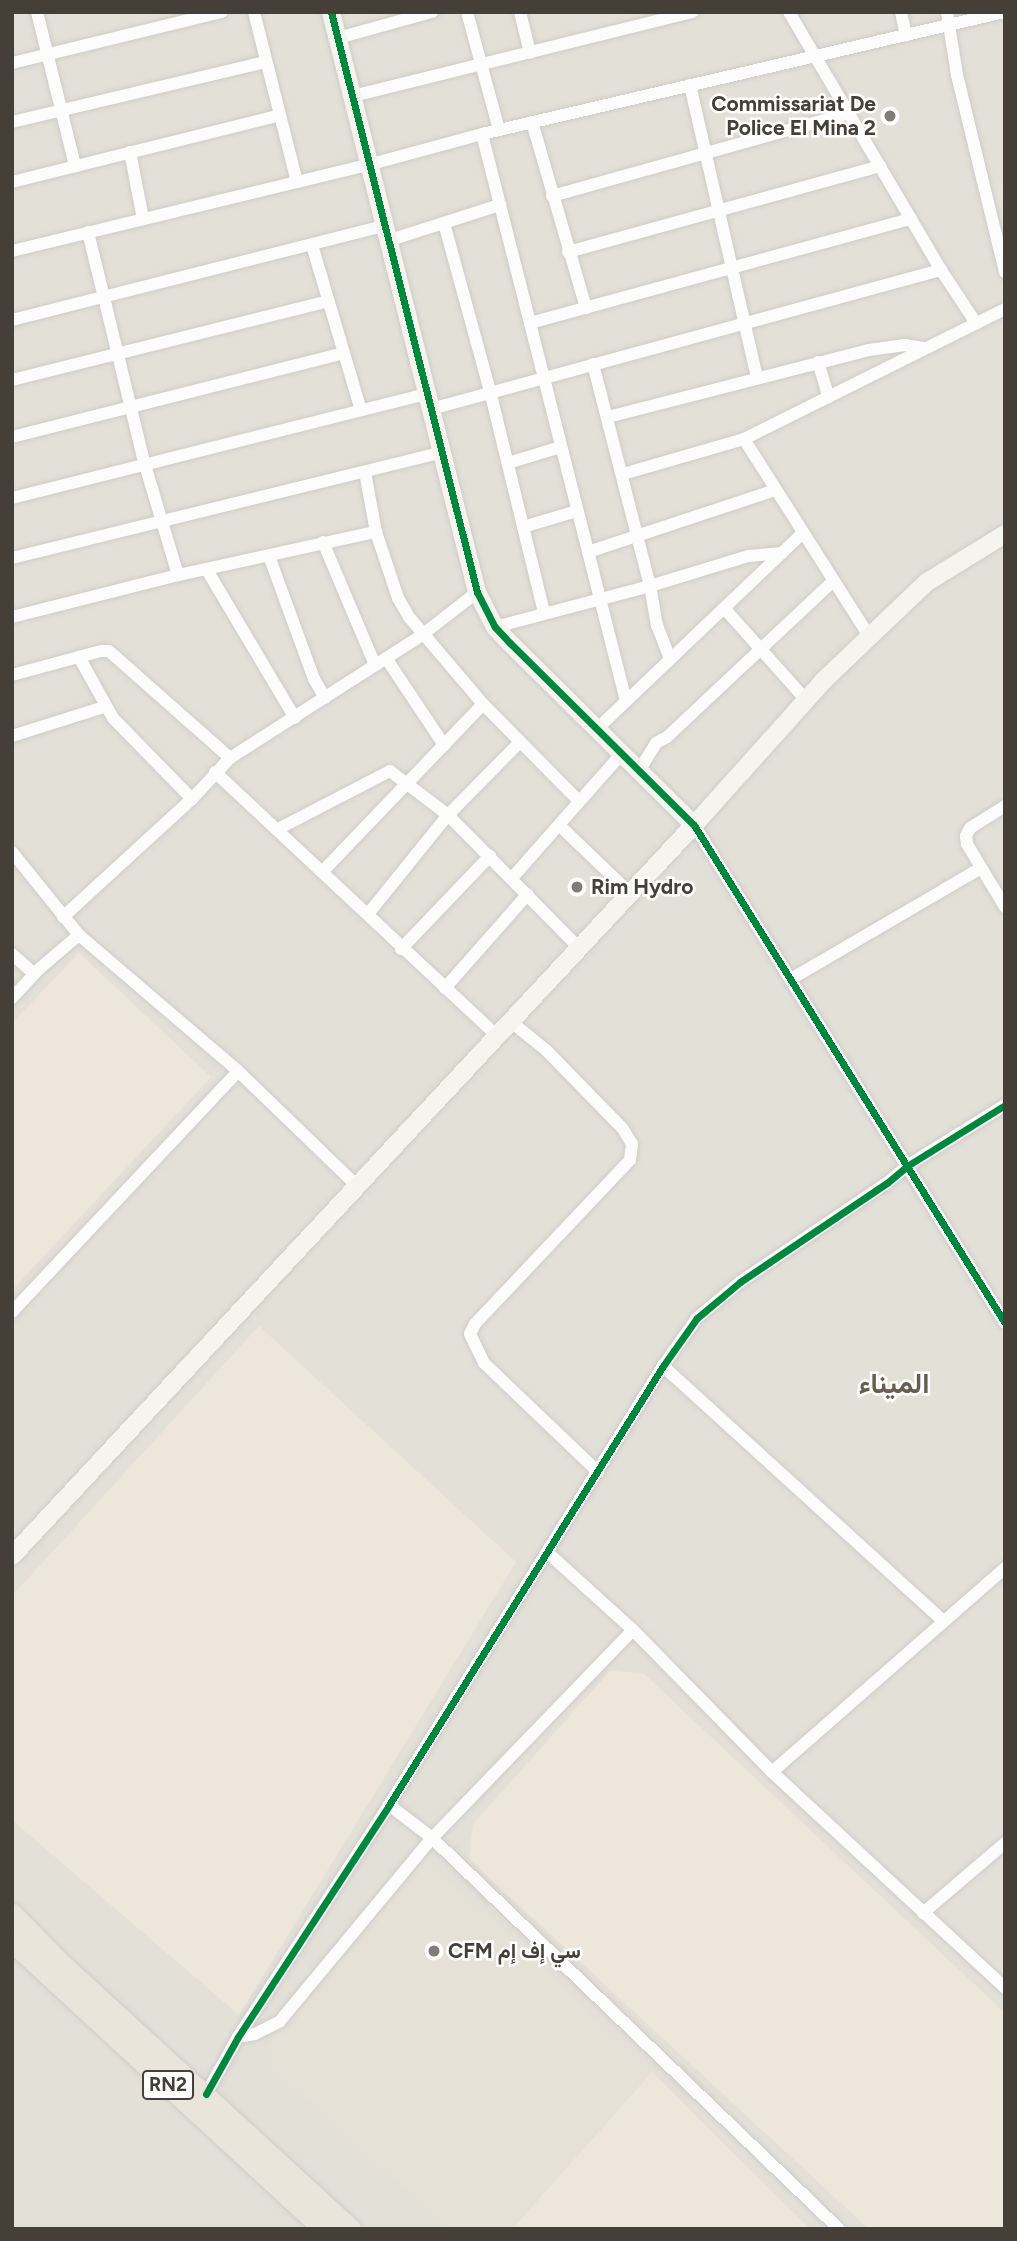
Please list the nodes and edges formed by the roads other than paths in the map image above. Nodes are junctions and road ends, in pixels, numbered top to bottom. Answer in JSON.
{"nodes":[{"id":1,"x":37,"y":12,"type":"edge"},
{"id":2,"x":222,"y":12,"type":"edge"},
{"id":3,"x":254,"y":12,"type":"edge"},
{"id":4,"x":331,"y":12,"type":"edge"},
{"id":5,"x":432,"y":12,"type":"edge"},
{"id":6,"x":467,"y":12,"type":"edge"},
{"id":7,"x":520,"y":12,"type":"edge"},
{"id":8,"x":693,"y":12,"type":"edge"},
{"id":9,"x":789,"y":12,"type":"edge"},
{"id":10,"x":901,"y":12,"type":"edge"},
{"id":11,"x":947,"y":12,"type":"edge"},
{"id":12,"x":1004,"y":12,"type":"edge"},
{"id":13,"x":646,"y":17,"type":"edge"},
{"id":14,"x":948,"y":26,"type":"junction"},
{"id":15,"x":906,"y":35,"type":"junction"},
{"id":16,"x":338,"y":38,"type":"junction"},
{"id":17,"x":530,"y":53,"type":"junction"},
{"id":18,"x":47,"y":55,"type":"junction"},
{"id":19,"x":816,"y":56,"type":"junction"},
{"id":20,"x":266,"y":62,"type":"junction"},
{"id":21,"x":12,"y":63,"type":"edge"},
{"id":22,"x":480,"y":65,"type":"junction"},
{"id":23,"x":690,"y":85,"type":"junction"},
{"id":24,"x":353,"y":96,"type":"junction"},
{"id":25,"x":61,"y":109,"type":"junction"},
{"id":26,"x":849,"y":113,"type":"junction"},
{"id":27,"x":280,"y":115,"type":"junction"},
{"id":28,"x":12,"y":122,"type":"edge"},
{"id":29,"x":532,"y":122,"type":"junction"},
{"id":30,"x":499,"y":130,"type":"junction"},
{"id":31,"x":482,"y":134,"type":"junction"},
{"id":32,"x":130,"y":152,"type":"junction"},
{"id":33,"x":705,"y":153,"type":"junction"},
{"id":34,"x":368,"y":165,"type":"junction"},
{"id":35,"x":75,"y":166,"type":"junction"},
{"id":36,"x":880,"y":166,"type":"junction"},
{"id":37,"x":12,"y":182,"type":"edge"},
{"id":38,"x":297,"y":182,"type":"junction"},
{"id":39,"x":552,"y":196,"type":"junction"},
{"id":40,"x":500,"y":205,"type":"junction"},
{"id":41,"x":718,"y":211,"type":"junction"},
{"id":42,"x":143,"y":219,"type":"junction"},
{"id":43,"x":911,"y":219,"type":"junction"},
{"id":44,"x":444,"y":223,"type":"junction"},
{"id":45,"x":88,"y":232,"type":"junction"},
{"id":46,"x":385,"y":234,"type":"junction"},
{"id":47,"x":312,"y":245,"type":"junction"},
{"id":48,"x":12,"y":251,"type":"edge"},
{"id":49,"x":568,"y":252,"type":"junction"},
{"id":50,"x":733,"y":268,"type":"junction"},
{"id":51,"x":941,"y":271,"type":"junction"},
{"id":52,"x":1005,"y":272,"type":"edge"},
{"id":53,"x":104,"y":298,"type":"junction"},
{"id":54,"x":328,"y":301,"type":"junction"},
{"id":55,"x":586,"y":308,"type":"junction"},
{"id":56,"x":1005,"y":309,"type":"edge"},
{"id":57,"x":12,"y":320,"type":"edge"},
{"id":58,"x":530,"y":323,"type":"junction"},
{"id":59,"x":745,"y":323,"type":"junction"},
{"id":60,"x":976,"y":323,"type":"junction"},
{"id":61,"x":925,"y":348,"type":"junction"},
{"id":62,"x":117,"y":353,"type":"junction"},
{"id":63,"x":344,"y":353,"type":"junction"},
{"id":64,"x":818,"y":362,"type":"junction"},
{"id":65,"x":593,"y":363,"type":"junction"},
{"id":66,"x":543,"y":377,"type":"junction"},
{"id":67,"x":757,"y":377,"type":"junction"},
{"id":68,"x":12,"y":380,"type":"edge"},
{"id":69,"x":490,"y":391,"type":"junction"},
{"id":70,"x":829,"y":397,"type":"junction"},
{"id":71,"x":428,"y":401,"type":"junction"},
{"id":72,"x":131,"y":410,"type":"junction"},
{"id":73,"x":361,"y":410,"type":"junction"},
{"id":74,"x":608,"y":417,"type":"junction"},
{"id":75,"x":12,"y":438,"type":"edge"},
{"id":76,"x":744,"y":439,"type":"junction"},
{"id":77,"x":561,"y":447,"type":"junction"},
{"id":78,"x":439,"y":453,"type":"junction"},
{"id":79,"x":508,"y":463,"type":"junction"},
{"id":80,"x":145,"y":466,"type":"junction"},
{"id":81,"x":365,"y":472,"type":"junction"},
{"id":82,"x":623,"y":474,"type":"junction"},
{"id":83,"x":775,"y":490,"type":"junction"},
{"id":84,"x":12,"y":498,"type":"edge"},
{"id":85,"x":577,"y":511,"type":"junction"},
{"id":86,"x":162,"y":521,"type":"junction"},
{"id":87,"x":523,"y":527,"type":"junction"},
{"id":88,"x":376,"y":532,"type":"junction"},
{"id":89,"x":637,"y":534,"type":"junction"},
{"id":90,"x":802,"y":534,"type":"junction"},
{"id":91,"x":1005,"y":534,"type":"edge"},
{"id":92,"x":323,"y":542,"type":"junction"},
{"id":93,"x":588,"y":552,"type":"junction"},
{"id":94,"x":782,"y":553,"type":"junction"},
{"id":95,"x":270,"y":556,"type":"junction"},
{"id":96,"x":12,"y":558,"type":"edge"},
{"id":97,"x":207,"y":570,"type":"junction"},
{"id":98,"x":178,"y":575,"type":"junction"},
{"id":99,"x":832,"y":582,"type":"junction"},
{"id":100,"x":650,"y":586,"type":"junction"},
{"id":101,"x":477,"y":592,"type":"junction"},
{"id":102,"x":598,"y":598,"type":"junction"},
{"id":103,"x":724,"y":608,"type":"junction"},
{"id":104,"x":544,"y":613,"type":"junction"},
{"id":105,"x":12,"y":617,"type":"edge"},
{"id":106,"x":495,"y":627,"type":"junction"},
{"id":107,"x":422,"y":635,"type":"junction"},
{"id":108,"x":869,"y":636,"type":"junction"},
{"id":109,"x":760,"y":652,"type":"junction"},
{"id":110,"x":79,"y":656,"type":"junction"},
{"id":111,"x":670,"y":659,"type":"junction"},
{"id":112,"x":380,"y":662,"type":"junction"},
{"id":113,"x":12,"y":675,"type":"edge"},
{"id":114,"x":325,"y":698,"type":"junction"},
{"id":115,"x":806,"y":699,"type":"junction"},
{"id":116,"x":626,"y":701,"type":"junction"},
{"id":117,"x":483,"y":704,"type":"junction"},
{"id":118,"x":104,"y":707,"type":"junction"},
{"id":119,"x":295,"y":718,"type":"junction"},
{"id":120,"x":598,"y":728,"type":"junction"},
{"id":121,"x":12,"y":736,"type":"edge"},
{"id":122,"x":520,"y":742,"type":"junction"},
{"id":123,"x":444,"y":745,"type":"junction"},
{"id":124,"x":622,"y":752,"type":"junction"},
{"id":125,"x":230,"y":758,"type":"junction"},
{"id":126,"x":640,"y":769,"type":"junction"},
{"id":127,"x":215,"y":772,"type":"junction"},
{"id":128,"x":407,"y":782,"type":"junction"},
{"id":129,"x":192,"y":799,"type":"junction"},
{"id":130,"x":579,"y":801,"type":"junction"},
{"id":131,"x":1005,"y":806,"type":"edge"},
{"id":132,"x":448,"y":815,"type":"junction"},
{"id":133,"x":559,"y":825,"type":"junction"},
{"id":134,"x":694,"y":825,"type":"junction"},
{"id":135,"x":278,"y":830,"type":"junction"},
{"id":136,"x":12,"y":852,"type":"edge"},
{"id":137,"x":490,"y":856,"type":"junction"},
{"id":138,"x":981,"y":868,"type":"junction"},
{"id":139,"x":323,"y":871,"type":"junction"},
{"id":140,"x":512,"y":878,"type":"junction"},
{"id":141,"x":630,"y":893,"type":"junction"},
{"id":142,"x":528,"y":894,"type":"junction"},
{"id":143,"x":1005,"y":907,"type":"edge"},
{"id":144,"x":368,"y":914,"type":"junction"},
{"id":145,"x":63,"y":917,"type":"junction"},
{"id":146,"x":79,"y":935,"type":"junction"},
{"id":147,"x":579,"y":948,"type":"junction"},
{"id":148,"x":401,"y":950,"type":"junction"},
{"id":149,"x":12,"y":954,"type":"edge"},
{"id":150,"x":34,"y":974,"type":"junction"},
{"id":151,"x":791,"y":979,"type":"junction"},
{"id":152,"x":445,"y":988,"type":"junction"},
{"id":153,"x":12,"y":998,"type":"edge"},
{"id":154,"x":510,"y":1021,"type":"junction"},
{"id":155,"x":497,"y":1036,"type":"junction"},
{"id":156,"x":237,"y":1071,"type":"junction"},
{"id":157,"x":1005,"y":1105,"type":"edge"},
{"id":158,"x":907,"y":1166,"type":"junction"},
{"id":159,"x":357,"y":1186,"type":"junction"},
{"id":160,"x":12,"y":1312,"type":"edge"},
{"id":161,"x":1005,"y":1323,"type":"edge"},
{"id":162,"x":663,"y":1366,"type":"junction"},
{"id":163,"x":598,"y":1472,"type":"junction"},
{"id":164,"x":547,"y":1552,"type":"junction"},
{"id":165,"x":12,"y":1556,"type":"edge"},
{"id":166,"x":1005,"y":1568,"type":"edge"},
{"id":167,"x":942,"y":1620,"type":"junction"},
{"id":168,"x":633,"y":1630,"type":"junction"},
{"id":169,"x":772,"y":1772,"type":"junction"},
{"id":170,"x":389,"y":1805,"type":"junction"},
{"id":171,"x":432,"y":1838,"type":"junction"},
{"id":172,"x":1005,"y":1843,"type":"edge"},
{"id":173,"x":922,"y":1913,"type":"junction"},
{"id":174,"x":12,"y":1914,"type":"edge"},
{"id":175,"x":12,"y":1941,"type":"edge"},
{"id":176,"x":1005,"y":1988,"type":"edge"},
{"id":177,"x":238,"y":2037,"type":"junction"},
{"id":178,"x":206,"y":2094,"type":"junction"},
{"id":179,"x":324,"y":2229,"type":"edge"},
{"id":180,"x":350,"y":2229,"type":"edge"},
{"id":181,"x":839,"y":2229,"type":"edge"}],
"edges":[{"from":1,"to":18,"type":"street"},
{"from":2,"to":18,"type":"street"},
{"from":3,"to":20,"type":"street"},
{"from":4,"to":16,"type":"main road"},
{"from":5,"to":16,"type":"street"},
{"from":6,"to":22,"type":"street"},
{"from":7,"to":17,"type":"street"},
{"from":8,"to":13,"type":"street"},
{"from":9,"to":19,"type":"street"},
{"from":10,"to":15,"type":"street"},
{"from":11,"to":14,"type":"street"},
{"from":12,"to":14,"type":"street"},
{"from":13,"to":17,"type":"street"},
{"from":14,"to":15,"type":"street"},
{"from":14,"to":52,"type":"street"},
{"from":15,"to":19,"type":"street"},
{"from":16,"to":24,"type":"main road"},
{"from":17,"to":22,"type":"street"},
{"from":18,"to":21,"type":"street"},
{"from":18,"to":25,"type":"street"},
{"from":19,"to":23,"type":"street"},
{"from":19,"to":26,"type":"street"},
{"from":20,"to":25,"type":"street"},
{"from":20,"to":27,"type":"street"},
{"from":22,"to":24,"type":"street"},
{"from":22,"to":30,"type":"street"},
{"from":23,"to":29,"type":"street"},
{"from":23,"to":33,"type":"street"},
{"from":24,"to":34,"type":"main road"},
{"from":25,"to":28,"type":"street"},
{"from":25,"to":35,"type":"street"},
{"from":26,"to":33,"type":"street"},
{"from":26,"to":36,"type":"street"},
{"from":27,"to":32,"type":"street"},
{"from":27,"to":38,"type":"street"},
{"from":29,"to":30,"type":"street"},
{"from":29,"to":39,"type":"street"},
{"from":30,"to":31,"type":"street"},
{"from":31,"to":34,"type":"street"},
{"from":31,"to":40,"type":"street"},
{"from":32,"to":35,"type":"street"},
{"from":32,"to":42,"type":"street"},
{"from":33,"to":39,"type":"street"},
{"from":33,"to":41,"type":"street"},
{"from":34,"to":38,"type":"street"},
{"from":34,"to":46,"type":"main road"},
{"from":35,"to":37,"type":"street"},
{"from":36,"to":41,"type":"street"},
{"from":36,"to":43,"type":"street"},
{"from":38,"to":42,"type":"street"},
{"from":39,"to":49,"type":"street"},
{"from":40,"to":44,"type":"street"},
{"from":40,"to":58,"type":"street"},
{"from":41,"to":49,"type":"street"},
{"from":41,"to":50,"type":"street"},
{"from":42,"to":45,"type":"street"},
{"from":43,"to":50,"type":"street"},
{"from":43,"to":51,"type":"street"},
{"from":44,"to":46,"type":"street"},
{"from":44,"to":69,"type":"street"},
{"from":45,"to":48,"type":"street"},
{"from":45,"to":53,"type":"street"},
{"from":46,"to":47,"type":"street"},
{"from":46,"to":71,"type":"main road"},
{"from":47,"to":53,"type":"street"},
{"from":47,"to":54,"type":"street"},
{"from":49,"to":55,"type":"street"},
{"from":50,"to":55,"type":"street"},
{"from":50,"to":59,"type":"street"},
{"from":51,"to":59,"type":"street"},
{"from":51,"to":60,"type":"street"},
{"from":53,"to":57,"type":"street"},
{"from":53,"to":62,"type":"street"},
{"from":54,"to":62,"type":"street"},
{"from":54,"to":63,"type":"street"},
{"from":55,"to":58,"type":"street"},
{"from":56,"to":60,"type":"street"},
{"from":58,"to":66,"type":"street"},
{"from":59,"to":65,"type":"street"},
{"from":59,"to":67,"type":"street"},
{"from":60,"to":61,"type":"street"},
{"from":61,"to":64,"type":"street"},
{"from":61,"to":70,"type":"street"},
{"from":62,"to":68,"type":"street"},
{"from":62,"to":72,"type":"street"},
{"from":63,"to":72,"type":"street"},
{"from":63,"to":73,"type":"street"},
{"from":64,"to":67,"type":"street"},
{"from":64,"to":70,"type":"street"},
{"from":65,"to":66,"type":"street"},
{"from":65,"to":74,"type":"street"},
{"from":66,"to":69,"type":"street"},
{"from":66,"to":77,"type":"street"},
{"from":67,"to":74,"type":"street"},
{"from":69,"to":71,"type":"street"},
{"from":69,"to":79,"type":"street"},
{"from":70,"to":76,"type":"street"},
{"from":71,"to":73,"type":"street"},
{"from":71,"to":78,"type":"main road"},
{"from":72,"to":75,"type":"street"},
{"from":72,"to":80,"type":"street"},
{"from":73,"to":80,"type":"street"},
{"from":74,"to":82,"type":"street"},
{"from":76,"to":82,"type":"street"},
{"from":76,"to":83,"type":"street"},
{"from":77,"to":79,"type":"street"},
{"from":77,"to":85,"type":"street"},
{"from":78,"to":81,"type":"street"},
{"from":78,"to":101,"type":"main road"},
{"from":79,"to":87,"type":"street"},
{"from":80,"to":84,"type":"street"},
{"from":80,"to":86,"type":"street"},
{"from":81,"to":86,"type":"street"},
{"from":81,"to":88,"type":"street"},
{"from":82,"to":89,"type":"street"},
{"from":83,"to":89,"type":"street"},
{"from":83,"to":90,"type":"street"},
{"from":85,"to":87,"type":"street"},
{"from":85,"to":93,"type":"street"},
{"from":86,"to":96,"type":"street"},
{"from":86,"to":98,"type":"street"},
{"from":87,"to":104,"type":"street"},
{"from":88,"to":92,"type":"street"},
{"from":88,"to":107,"type":"street"},
{"from":89,"to":93,"type":"street"},
{"from":89,"to":100,"type":"street"},
{"from":90,"to":94,"type":"street"},
{"from":90,"to":99,"type":"street"},
{"from":91,"to":108,"type":"main road"},
{"from":92,"to":95,"type":"street"},
{"from":92,"to":112,"type":"street"},
{"from":93,"to":102,"type":"street"},
{"from":94,"to":100,"type":"street"},
{"from":94,"to":103,"type":"street"},
{"from":95,"to":97,"type":"street"},
{"from":95,"to":114,"type":"street"},
{"from":97,"to":98,"type":"street"},
{"from":97,"to":119,"type":"street"},
{"from":98,"to":105,"type":"street"},
{"from":99,"to":108,"type":"street"},
{"from":99,"to":109,"type":"street"},
{"from":100,"to":102,"type":"street"},
{"from":100,"to":111,"type":"street"},
{"from":101,"to":106,"type":"main road"},
{"from":101,"to":107,"type":"street"},
{"from":102,"to":104,"type":"street"},
{"from":102,"to":116,"type":"street"},
{"from":103,"to":109,"type":"street"},
{"from":103,"to":111,"type":"street"},
{"from":104,"to":106,"type":"street"},
{"from":106,"to":120,"type":"main road"},
{"from":107,"to":112,"type":"street"},
{"from":107,"to":117,"type":"street"},
{"from":108,"to":115,"type":"main road"},
{"from":109,"to":115,"type":"street"},
{"from":109,"to":126,"type":"street"},
{"from":110,"to":113,"type":"street"},
{"from":110,"to":118,"type":"street"},
{"from":110,"to":125,"type":"street"},
{"from":111,"to":116,"type":"street"},
{"from":112,"to":114,"type":"street"},
{"from":112,"to":123,"type":"street"},
{"from":114,"to":119,"type":"street"},
{"from":115,"to":134,"type":"main road"},
{"from":116,"to":120,"type":"street"},
{"from":117,"to":122,"type":"street"},
{"from":117,"to":123,"type":"street"},
{"from":118,"to":121,"type":"street"},
{"from":118,"to":129,"type":"street"},
{"from":119,"to":125,"type":"street"},
{"from":120,"to":124,"type":"main road"},
{"from":122,"to":130,"type":"street"},
{"from":122,"to":132,"type":"street"},
{"from":123,"to":128,"type":"street"},
{"from":124,"to":126,"type":"main road"},
{"from":124,"to":130,"type":"street"},
{"from":125,"to":127,"type":"street"},
{"from":126,"to":134,"type":"main road"},
{"from":127,"to":129,"type":"street"},
{"from":127,"to":135,"type":"street"},
{"from":128,"to":132,"type":"street"},
{"from":128,"to":135,"type":"street"},
{"from":128,"to":139,"type":"street"},
{"from":129,"to":145,"type":"street"},
{"from":130,"to":133,"type":"street"},
{"from":131,"to":138,"type":"street"},
{"from":132,"to":137,"type":"street"},
{"from":132,"to":144,"type":"street"},
{"from":133,"to":140,"type":"street"},
{"from":133,"to":141,"type":"street"},
{"from":134,"to":141,"type":"main road"},
{"from":134,"to":151,"type":"street"},
{"from":135,"to":139,"type":"street"},
{"from":136,"to":145,"type":"street"},
{"from":137,"to":140,"type":"street"},
{"from":137,"to":148,"type":"street"},
{"from":138,"to":143,"type":"street"},
{"from":138,"to":151,"type":"street"},
{"from":139,"to":144,"type":"street"},
{"from":140,"to":142,"type":"street"},
{"from":141,"to":147,"type":"main road"},
{"from":142,"to":147,"type":"street"},
{"from":142,"to":152,"type":"street"},
{"from":144,"to":148,"type":"street"},
{"from":145,"to":146,"type":"street"},
{"from":146,"to":150,"type":"street"},
{"from":146,"to":156,"type":"street"},
{"from":147,"to":154,"type":"main road"},
{"from":148,"to":152,"type":"street"},
{"from":149,"to":150,"type":"street"},
{"from":150,"to":153,"type":"street"},
{"from":151,"to":158,"type":"street"},
{"from":152,"to":155,"type":"street"},
{"from":154,"to":155,"type":"main road"},
{"from":154,"to":163,"type":"street"},
{"from":155,"to":159,"type":"main road"},
{"from":156,"to":159,"type":"street"},
{"from":156,"to":160,"type":"street"},
{"from":157,"to":158,"type":"street"},
{"from":158,"to":161,"type":"street"},
{"from":158,"to":162,"type":"street"},
{"from":159,"to":165,"type":"main road"},
{"from":162,"to":163,"type":"street"},
{"from":162,"to":167,"type":"street"},
{"from":163,"to":164,"type":"street"},
{"from":164,"to":168,"type":"street"},
{"from":164,"to":170,"type":"street"},
{"from":166,"to":167,"type":"street"},
{"from":167,"to":169,"type":"street"},
{"from":168,"to":169,"type":"street"},
{"from":168,"to":171,"type":"street"},
{"from":169,"to":173,"type":"street"},
{"from":170,"to":171,"type":"street"},
{"from":170,"to":177,"type":"street"},
{"from":171,"to":177,"type":"street"},
{"from":171,"to":181,"type":"street"},
{"from":172,"to":173,"type":"street"},
{"from":173,"to":176,"type":"street"},
{"from":174,"to":178,"type":"highway","number":"RN2"},
{"from":175,"to":179,"type":"highway","number":"RN2"},
{"from":177,"to":178,"type":"street"},
{"from":178,"to":180,"type":"highway","number":"RN2"}]}
